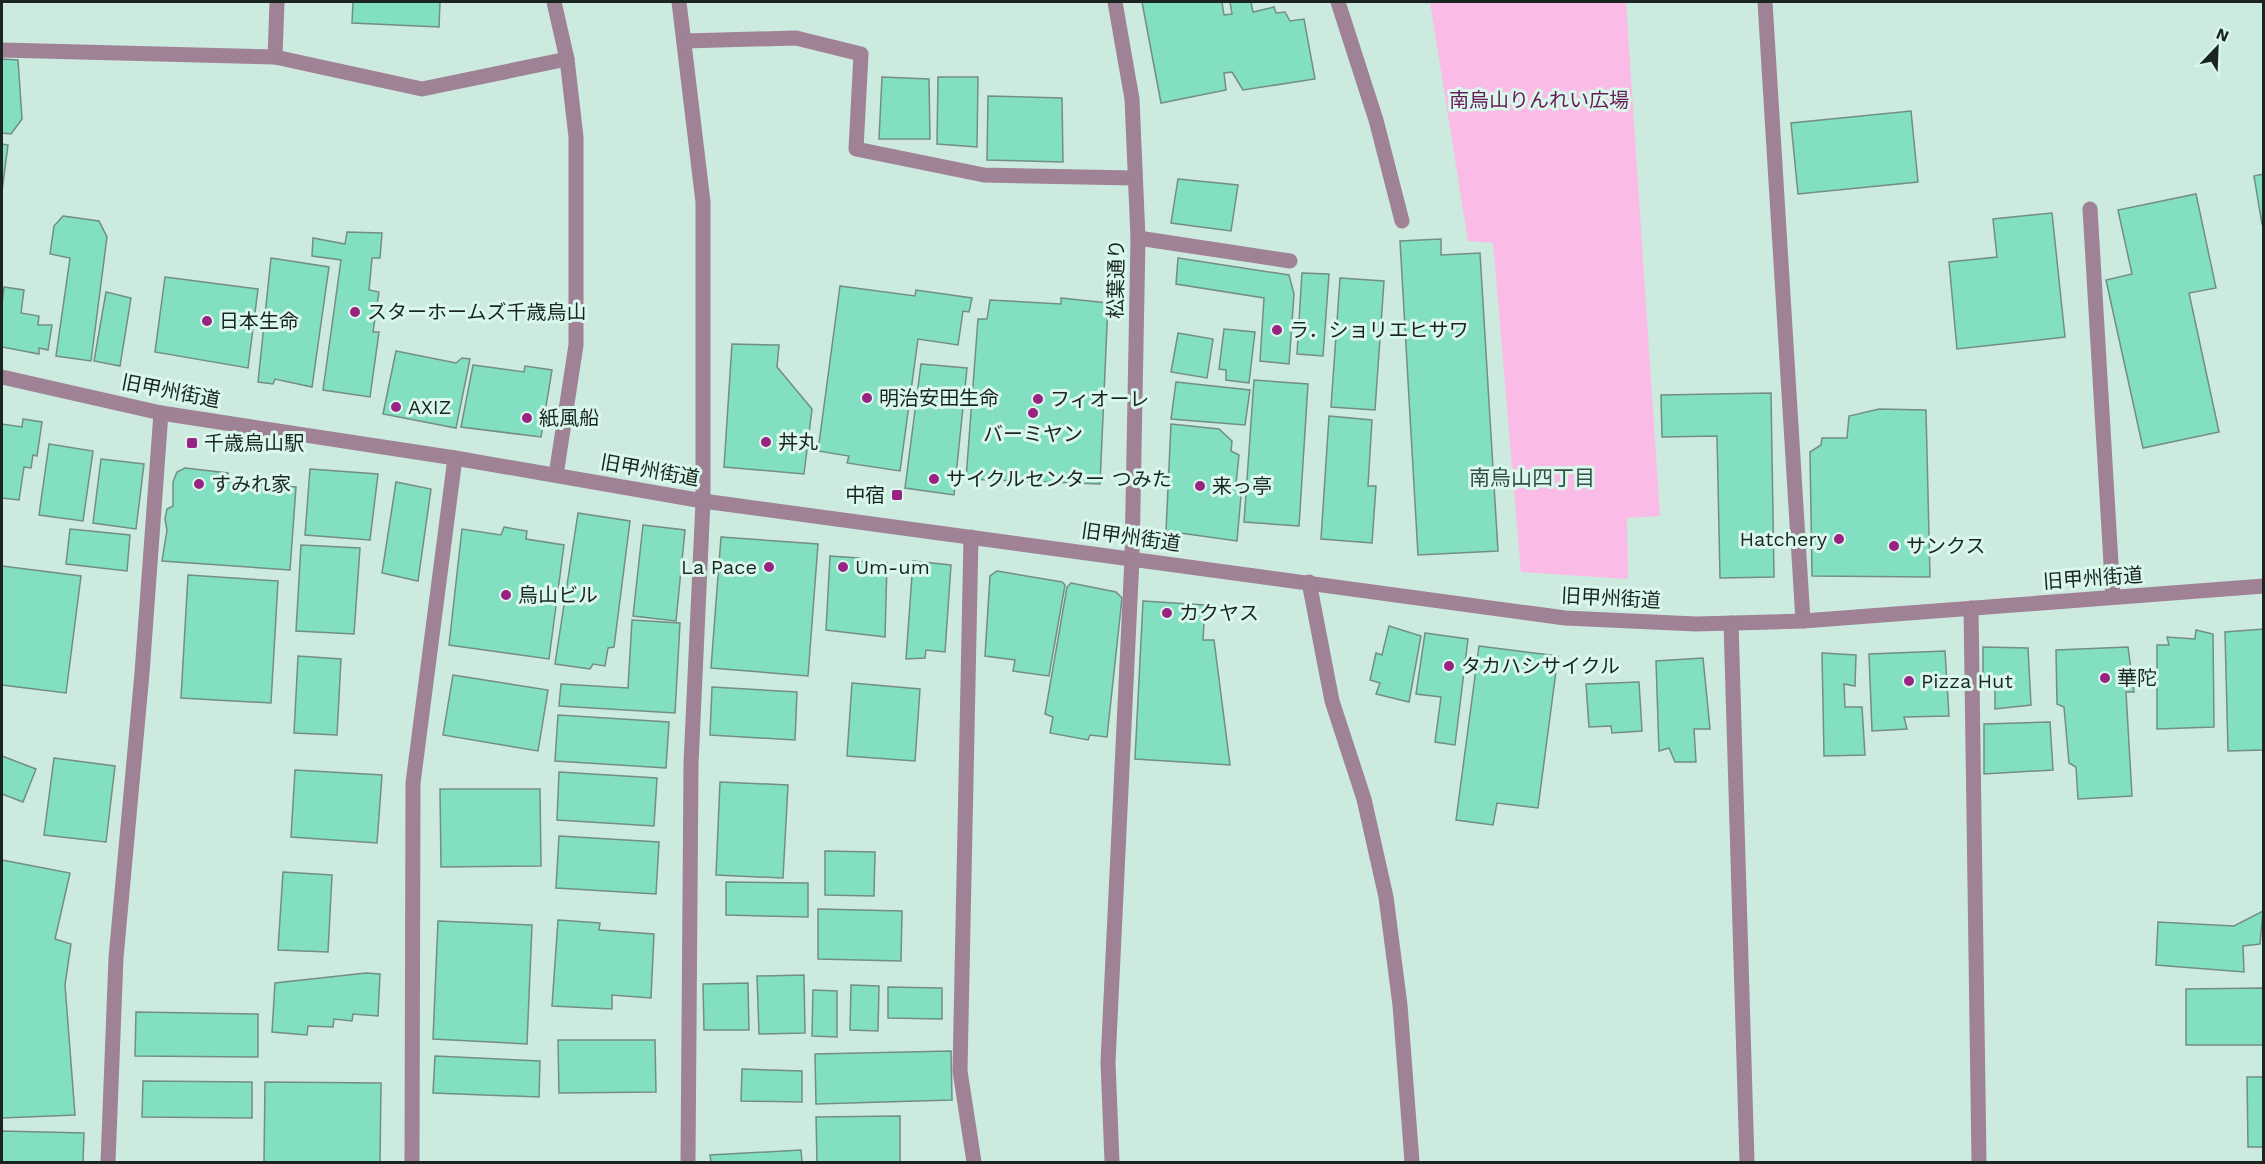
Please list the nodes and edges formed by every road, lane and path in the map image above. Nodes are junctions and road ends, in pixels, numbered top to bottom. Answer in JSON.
{"nodes":[{"id":1,"x":277,"y":2,"type":"edge"},
{"id":2,"x":554,"y":2,"type":"edge"},
{"id":3,"x":679,"y":2,"type":"edge"},
{"id":4,"x":1115,"y":2,"type":"edge"},
{"id":5,"x":1338,"y":2,"type":"edge"},
{"id":6,"x":1765,"y":2,"type":"edge"},
{"id":7,"x":684,"y":41,"type":"junction"},
{"id":8,"x":2,"y":51,"type":"edge"},
{"id":9,"x":275,"y":57,"type":"junction"},
{"id":10,"x":567,"y":59,"type":"junction"},
{"id":11,"x":1135,"y":178,"type":"junction"},
{"id":12,"x":2090,"y":209,"type":"dead end"},
{"id":13,"x":1401,"y":221,"type":"dead end"},
{"id":14,"x":1138,"y":238,"type":"junction"},
{"id":15,"x":1290,"y":261,"type":"dead end"},
{"id":16,"x":2,"y":377,"type":"edge"},
{"id":17,"x":161,"y":413,"type":"junction"},
{"id":18,"x":455,"y":458,"type":"junction"},
{"id":19,"x":556,"y":475,"type":"junction"},
{"id":20,"x":703,"y":501,"type":"junction"},
{"id":21,"x":971,"y":537,"type":"junction"},
{"id":22,"x":1132,"y":558,"type":"junction"},
{"id":23,"x":1309,"y":582,"type":"junction"},
{"id":24,"x":2264,"y":586,"type":"edge"},
{"id":25,"x":2113,"y":597,"type":"junction"},
{"id":26,"x":1971,"y":608,"type":"junction"},
{"id":27,"x":1803,"y":621,"type":"junction"},
{"id":28,"x":1731,"y":623,"type":"junction"},
{"id":29,"x":108,"y":1162,"type":"edge"},
{"id":30,"x":412,"y":1162,"type":"edge"},
{"id":31,"x":688,"y":1162,"type":"edge"},
{"id":32,"x":974,"y":1162,"type":"edge"},
{"id":33,"x":1112,"y":1162,"type":"edge"},
{"id":34,"x":1412,"y":1162,"type":"edge"},
{"id":35,"x":1747,"y":1162,"type":"edge"},
{"id":36,"x":1979,"y":1162,"type":"edge"}],
"edges":[{"from":1,"to":9,"type":"street"},
{"from":2,"to":10,"type":"street"},
{"from":3,"to":7,"type":"street"},
{"from":4,"to":11,"type":"street","name":"松葉通り"},
{"from":5,"to":13,"type":"street"},
{"from":6,"to":27,"type":"street"},
{"from":7,"to":11,"type":"street"},
{"from":7,"to":20,"type":"street"},
{"from":8,"to":9,"type":"street"},
{"from":9,"to":10,"type":"street"},
{"from":10,"to":19,"type":"street"},
{"from":11,"to":14,"type":"street","name":"松葉通り"},
{"from":12,"to":25,"type":"street"},
{"from":14,"to":15,"type":"street"},
{"from":14,"to":22,"type":"street","name":"松葉通り"},
{"from":16,"to":17,"type":"street","name":"旧甲州街道"},
{"from":17,"to":18,"type":"street","name":"旧甲州街道"},
{"from":17,"to":29,"type":"street"},
{"from":18,"to":19,"type":"street","name":"旧甲州街道"},
{"from":18,"to":30,"type":"street"},
{"from":19,"to":20,"type":"street","name":"旧甲州街道"},
{"from":20,"to":21,"type":"street","name":"旧甲州街道"},
{"from":20,"to":31,"type":"street"},
{"from":21,"to":22,"type":"street","name":"旧甲州街道"},
{"from":21,"to":32,"type":"street"},
{"from":22,"to":23,"type":"street","name":"旧甲州街道"},
{"from":22,"to":33,"type":"street","name":"松葉通り"},
{"from":23,"to":28,"type":"street","name":"旧甲州街道"},
{"from":23,"to":34,"type":"street"},
{"from":24,"to":25,"type":"street","name":"旧甲州街道"},
{"from":25,"to":26,"type":"street","name":"旧甲州街道"},
{"from":26,"to":27,"type":"street","name":"旧甲州街道"},
{"from":26,"to":36,"type":"street"},
{"from":27,"to":28,"type":"street","name":"旧甲州街道"},
{"from":28,"to":35,"type":"street"}]}
